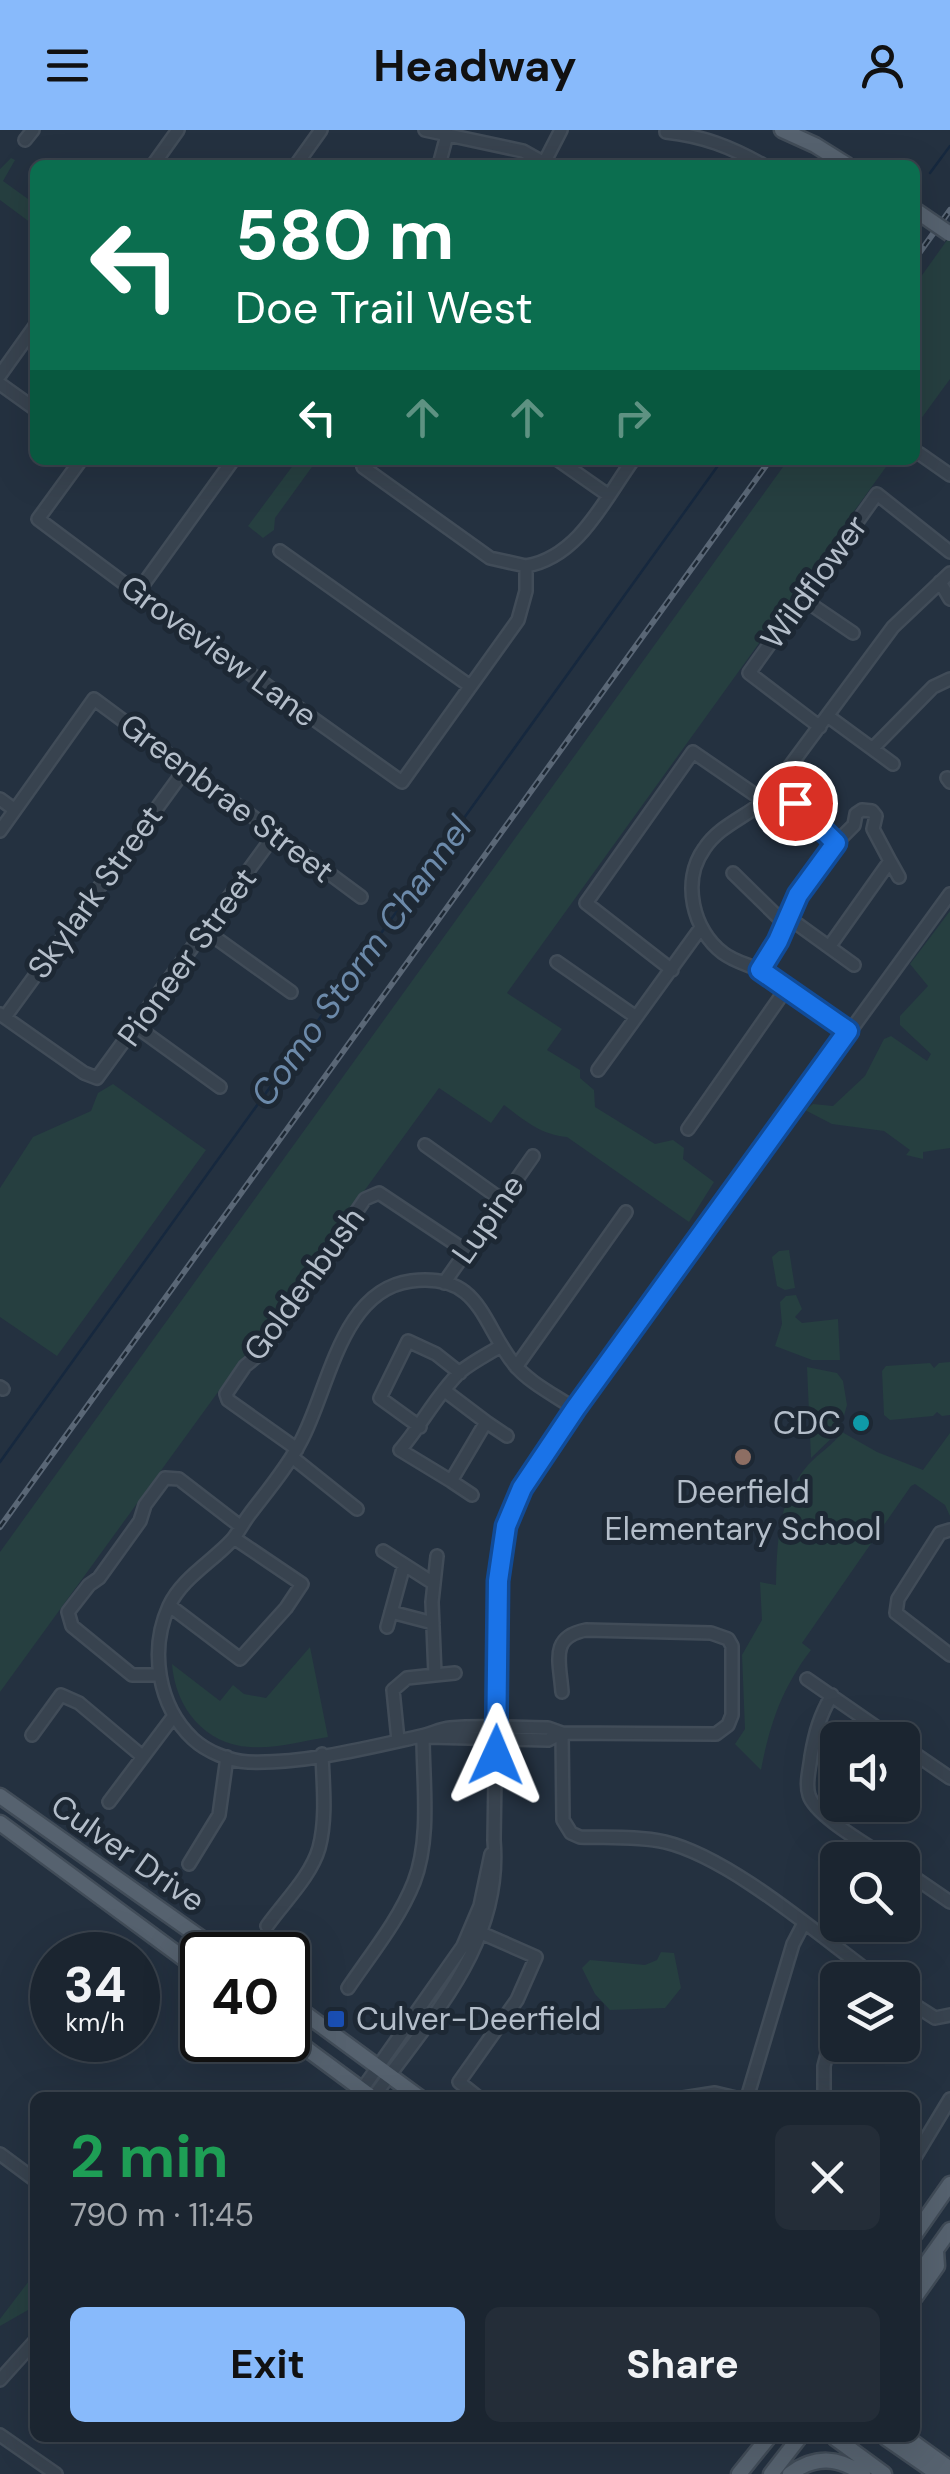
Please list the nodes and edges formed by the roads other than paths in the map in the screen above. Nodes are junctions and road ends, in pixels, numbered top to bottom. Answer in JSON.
{"nodes":[{"id":1,"x":178,"y":130,"type":"edge"},
{"id":2,"x":321,"y":130,"type":"edge"},
{"id":3,"x":426,"y":130,"type":"edge"},
{"id":4,"x":560,"y":130,"type":"edge"},
{"id":5,"x":782,"y":130,"type":"edge"},
{"id":6,"x":666,"y":132,"type":"edge"},
{"id":7,"x":448,"y":135,"type":"junction"},
{"id":8,"x":157,"y":160,"type":"edge"},
{"id":9,"x":300,"y":160,"type":"edge"},
{"id":10,"x":440,"y":160,"type":"edge"},
{"id":11,"x":538,"y":160,"type":"edge"},
{"id":12,"x":548,"y":160,"type":"edge"},
{"id":13,"x":753,"y":160,"type":"edge"},
{"id":14,"x":839,"y":160,"type":"edge"},
{"id":15,"x":920,"y":213,"type":"edge"},
{"id":16,"x":950,"y":234,"type":"edge"},
{"id":17,"x":30,"y":333,"type":"edge"},
{"id":18,"x":0,"y":374,"type":"edge"},
{"id":19,"x":0,"y":384,"type":"edge"},
{"id":20,"x":30,"y":405,"type":"edge"},
{"id":21,"x":920,"y":454,"type":"dead end"},
{"id":22,"x":77,"y":465,"type":"edge"},
{"id":23,"x":229,"y":465,"type":"edge"},
{"id":24,"x":565,"y":465,"type":"edge"},
{"id":25,"x":629,"y":465,"type":"edge"},
{"id":26,"x":364,"y":467,"type":"dead end"},
{"id":27,"x":950,"y":476,"type":"edge"},
{"id":28,"x":608,"y":495,"type":"junction"},
{"id":29,"x":280,"y":550,"type":"dead end"},
{"id":30,"x":950,"y":552,"type":"edge"},
{"id":31,"x":526,"y":566,"type":"junction"},
{"id":32,"x":945,"y":578,"type":"edge"},
{"id":33,"x":137,"y":593,"type":"junction"},
{"id":34,"x":803,"y":599,"type":"junction"},
{"id":35,"x":950,"y":599,"type":"edge"},
{"id":36,"x":853,"y":633,"type":"dead end"},
{"id":37,"x":950,"y":678,"type":"edge"},
{"id":38,"x":470,"y":686,"type":"junction"},
{"id":39,"x":824,"y":722,"type":"junction"},
{"id":40,"x":873,"y":748,"type":"junction"},
{"id":41,"x":893,"y":764,"type":"dead end"},
{"id":42,"x":186,"y":768,"type":"junction"},
{"id":43,"x":0,"y":799,"type":"edge"},
{"id":44,"x":764,"y":801,"type":"junction"},
{"id":45,"x":795,"y":803,"type":"dead end"},
{"id":46,"x":15,"y":810,"type":"junction"},
{"id":47,"x":854,"y":824,"type":"junction"},
{"id":48,"x":873,"y":829,"type":"junction"},
{"id":49,"x":0,"y":830,"type":"edge"},
{"id":50,"x":275,"y":834,"type":"junction"},
{"id":51,"x":836,"y":843,"type":"junction"},
{"id":52,"x":890,"y":860,"type":"junction"},
{"id":53,"x":733,"y":873,"type":"dead end"},
{"id":54,"x":900,"y":877,"type":"dead end"},
{"id":55,"x":950,"y":894,"type":"edge"},
{"id":56,"x":361,"y":897,"type":"dead end"},
{"id":57,"x":788,"y":922,"type":"junction"},
{"id":58,"x":700,"y":930,"type":"junction"},
{"id":59,"x":206,"y":931,"type":"junction"},
{"id":60,"x":829,"y":947,"type":"junction"},
{"id":61,"x":557,"y":962,"type":"dead end"},
{"id":62,"x":854,"y":965,"type":"dead end"},
{"id":63,"x":672,"y":970,"type":"junction"},
{"id":64,"x":760,"y":970,"type":"junction"},
{"id":65,"x":786,"y":989,"type":"junction"},
{"id":66,"x":291,"y":992,"type":"dead end"},
{"id":67,"x":2,"y":1015,"type":"edge"},
{"id":68,"x":636,"y":1017,"type":"junction"},
{"id":69,"x":137,"y":1027,"type":"junction"},
{"id":70,"x":848,"y":1031,"type":"junction"},
{"id":71,"x":598,"y":1070,"type":"dead end"},
{"id":72,"x":220,"y":1087,"type":"dead end"},
{"id":73,"x":688,"y":1129,"type":"dead end"},
{"id":74,"x":425,"y":1146,"type":"dead end"},
{"id":75,"x":533,"y":1156,"type":"dead end"},
{"id":76,"x":502,"y":1200,"type":"junction"},
{"id":77,"x":626,"y":1212,"type":"dead end"},
{"id":78,"x":466,"y":1251,"type":"junction"},
{"id":79,"x":444,"y":1282,"type":"junction"},
{"id":80,"x":501,"y":1346,"type":"junction"},
{"id":81,"x":516,"y":1368,"type":"junction"},
{"id":82,"x":460,"y":1372,"type":"junction"},
{"id":83,"x":445,"y":1391,"type":"junction"},
{"id":84,"x":575,"y":1409,"type":"junction"},
{"id":85,"x":486,"y":1422,"type":"junction"},
{"id":86,"x":420,"y":1427,"type":"junction"},
{"id":87,"x":507,"y":1436,"type":"dead end"},
{"id":88,"x":294,"y":1453,"type":"junction"},
{"id":89,"x":451,"y":1481,"type":"junction"},
{"id":90,"x":472,"y":1495,"type":"dead end"},
{"id":91,"x":357,"y":1510,"type":"dead end"},
{"id":92,"x":240,"y":1526,"type":"junction"},
{"id":93,"x":950,"y":1530,"type":"edge"},
{"id":94,"x":234,"y":1538,"type":"junction"},
{"id":95,"x":382,"y":1552,"type":"dead end"},
{"id":96,"x":437,"y":1556,"type":"dead end"},
{"id":97,"x":404,"y":1565,"type":"junction"},
{"id":98,"x":434,"y":1583,"type":"junction"},
{"id":99,"x":170,"y":1606,"type":"junction"},
{"id":100,"x":391,"y":1612,"type":"junction"},
{"id":101,"x":432,"y":1623,"type":"junction"},
{"id":102,"x":387,"y":1628,"type":"dead end"},
{"id":103,"x":950,"y":1655,"type":"edge"},
{"id":104,"x":455,"y":1673,"type":"dead end"},
{"id":105,"x":160,"y":1675,"type":"junction"},
{"id":106,"x":435,"y":1675,"type":"junction"},
{"id":107,"x":807,"y":1679,"type":"dead end"},
{"id":108,"x":562,"y":1692,"type":"dead end"},
{"id":109,"x":832,"y":1696,"type":"junction"},
{"id":110,"x":173,"y":1717,"type":"junction"},
{"id":111,"x":869,"y":1722,"type":"edge"},
{"id":112,"x":496,"y":1734,"type":"junction"},
{"id":113,"x":562,"y":1734,"type":"junction"},
{"id":114,"x":32,"y":1735,"type":"dead end"},
{"id":115,"x":424,"y":1736,"type":"junction"},
{"id":116,"x":398,"y":1740,"type":"junction"},
{"id":117,"x":322,"y":1754,"type":"junction"},
{"id":118,"x":142,"y":1756,"type":"junction"},
{"id":119,"x":227,"y":1757,"type":"junction"},
{"id":120,"x":920,"y":1757,"type":"edge"},
{"id":121,"x":950,"y":1778,"type":"edge"},
{"id":122,"x":0,"y":1796,"type":"edge"},
{"id":123,"x":109,"y":1802,"type":"dead end"},
{"id":124,"x":0,"y":1823,"type":"edge"},
{"id":125,"x":864,"y":1842,"type":"edge"},
{"id":126,"x":188,"y":1864,"type":"dead end"},
{"id":127,"x":920,"y":1881,"type":"edge"},
{"id":128,"x":950,"y":1902,"type":"edge"},
{"id":129,"x":804,"y":1922,"type":"junction"},
{"id":130,"x":267,"y":1926,"type":"dead end"},
{"id":131,"x":192,"y":1932,"type":"edge"},
{"id":132,"x":477,"y":1932,"type":"junction"},
{"id":133,"x":180,"y":1956,"type":"edge"},
{"id":134,"x":851,"y":1960,"type":"joint"},
{"id":135,"x":854,"y":1962,"type":"edge"},
{"id":136,"x":348,"y":1988,"type":"dead end"},
{"id":137,"x":920,"y":2008,"type":"edge"},
{"id":138,"x":950,"y":2015,"type":"edge"},
{"id":139,"x":310,"y":2017,"type":"edge"},
{"id":140,"x":310,"y":2052,"type":"edge"},
{"id":141,"x":825,"y":2062,"type":"edge"},
{"id":142,"x":383,"y":2071,"type":"junction"},
{"id":143,"x":361,"y":2092,"type":"edge"},
{"id":144,"x":369,"y":2092,"type":"edge"},
{"id":145,"x":412,"y":2092,"type":"edge"},
{"id":146,"x":472,"y":2092,"type":"edge"},
{"id":147,"x":750,"y":2092,"type":"edge"},
{"id":148,"x":824,"y":2092,"type":"edge"},
{"id":149,"x":950,"y":2099,"type":"edge"},
{"id":150,"x":920,"y":2149,"type":"edge"},
{"id":151,"x":0,"y":2154,"type":"edge"},
{"id":152,"x":30,"y":2176,"type":"edge"},
{"id":153,"x":950,"y":2184,"type":"edge"},
{"id":154,"x":920,"y":2227,"type":"edge"},
{"id":155,"x":950,"y":2230,"type":"edge"},
{"id":156,"x":936,"y":2251,"type":"junction"},
{"id":157,"x":920,"y":2272,"type":"edge"},
{"id":158,"x":920,"y":2290,"type":"edge"},
{"id":159,"x":30,"y":2347,"type":"edge"},
{"id":160,"x":0,"y":2380,"type":"edge"},
{"id":161,"x":0,"y":2435,"type":"edge"},
{"id":162,"x":765,"y":2442,"type":"edge"},
{"id":163,"x":796,"y":2442,"type":"edge"},
{"id":164,"x":840,"y":2442,"type":"edge"},
{"id":165,"x":892,"y":2442,"type":"edge"},
{"id":166,"x":912,"y":2442,"type":"edge"},
{"id":167,"x":950,"y":2469,"type":"edge"},
{"id":168,"x":56,"y":2474,"type":"edge"},
{"id":169,"x":739,"y":2474,"type":"edge"},
{"id":170,"x":771,"y":2474,"type":"edge"},
{"id":171,"x":790,"y":2474,"type":"edge"},
{"id":172,"x":863,"y":2474,"type":"edge"},
{"id":173,"x":884,"y":2474,"type":"edge"},
{"id":174,"x":938,"y":2474,"type":"edge"}],
"edges":[{"from":1,"to":8,"type":"street"},
{"from":2,"to":9,"type":"street"},
{"from":3,"to":7,"type":"street"},
{"from":4,"to":12,"type":"street"},
{"from":5,"to":14,"type":"main road"},
{"from":6,"to":13,"type":"street"},
{"from":7,"to":10,"type":"street"},
{"from":7,"to":11,"type":"street"},
{"from":15,"to":16,"type":"main road","bridge":true},
{"from":17,"to":18,"type":"street"},
{"from":19,"to":20,"type":"street"},
{"from":21,"to":27,"type":"street"},
{"from":22,"to":33,"type":"street","name":"Groveview Lane"},
{"from":23,"to":33,"type":"street"},
{"from":24,"to":28,"type":"street"},
{"from":25,"to":28,"type":"street"},
{"from":26,"to":31,"type":"street"},
{"from":28,"to":31,"type":"street"},
{"from":29,"to":38,"type":"street"},
{"from":30,"to":34,"type":"street","name":"Wildflower"},
{"from":31,"to":38,"type":"street"},
{"from":32,"to":35,"type":"street"},
{"from":32,"to":39,"type":"street"},
{"from":33,"to":38,"type":"street","name":"Groveview Lane"},
{"from":34,"to":36,"type":"street"},
{"from":34,"to":39,"type":"street","name":"Wildflower"},
{"from":37,"to":40,"type":"street"},
{"from":39,"to":40,"type":"street"},
{"from":39,"to":44,"type":"street"},
{"from":40,"to":41,"type":"street"},
{"from":42,"to":46,"type":"street","name":"Greenbrae Street"},
{"from":42,"to":50,"type":"street","name":"Greenbrae Street"},
{"from":42,"to":67,"type":"street","name":"Skylark Street"},
{"from":43,"to":46,"type":"street"},
{"from":44,"to":58,"type":"street"},
{"from":44,"to":63,"type":"street"},
{"from":45,"to":51,"type":"street"},
{"from":46,"to":49,"type":"street"},
{"from":47,"to":48,"type":"street"},
{"from":47,"to":48,"type":"street"},
{"from":47,"to":51,"type":"street"},
{"from":48,"to":52,"type":"street"},
{"from":50,"to":56,"type":"street","name":"Greenbrae Street"},
{"from":50,"to":59,"type":"street","name":"Pioneer Street"},
{"from":51,"to":57,"type":"street"},
{"from":52,"to":54,"type":"street"},
{"from":52,"to":60,"type":"street"},
{"from":53,"to":57,"type":"street"},
{"from":55,"to":70,"type":"street"},
{"from":57,"to":60,"type":"street"},
{"from":57,"to":64,"type":"street"},
{"from":58,"to":63,"type":"street"},
{"from":58,"to":64,"type":"street"},
{"from":59,"to":66,"type":"street"},
{"from":59,"to":69,"type":"street","name":"Pioneer Street"},
{"from":60,"to":62,"type":"street"},
{"from":61,"to":68,"type":"street"},
{"from":63,"to":68,"type":"street"},
{"from":64,"to":65,"type":"street"},
{"from":65,"to":70,"type":"street"},
{"from":65,"to":73,"type":"street"},
{"from":67,"to":69,"type":"street","name":"Pioneer Street"},
{"from":68,"to":71,"type":"street"},
{"from":69,"to":72,"type":"street"},
{"from":70,"to":84,"type":"street"},
{"from":74,"to":76,"type":"street"},
{"from":75,"to":76,"type":"street","name":"Lupine"},
{"from":76,"to":78,"type":"street","name":"Lupine"},
{"from":77,"to":81,"type":"street"},
{"from":78,"to":79,"type":"street","name":"Lupine"},
{"from":78,"to":88,"type":"street","name":"Goldenbush"},
{"from":79,"to":80,"type":"street"},
{"from":79,"to":88,"type":"street"},
{"from":80,"to":81,"type":"street"},
{"from":80,"to":82,"type":"street"},
{"from":81,"to":84,"type":"street"},
{"from":82,"to":83,"type":"street"},
{"from":82,"to":86,"type":"street"},
{"from":83,"to":85,"type":"street"},
{"from":83,"to":86,"type":"street"},
{"from":84,"to":112,"type":"street"},
{"from":85,"to":87,"type":"street"},
{"from":85,"to":89,"type":"street"},
{"from":86,"to":89,"type":"street"},
{"from":88,"to":91,"type":"street"},
{"from":88,"to":92,"type":"street"},
{"from":89,"to":90,"type":"street"},
{"from":92,"to":94,"type":"street"},
{"from":92,"to":105,"type":"street"},
{"from":93,"to":103,"type":"street"},
{"from":94,"to":99,"type":"street"},
{"from":94,"to":99,"type":"street"},
{"from":95,"to":97,"type":"street"},
{"from":96,"to":98,"type":"street"},
{"from":97,"to":98,"type":"street"},
{"from":97,"to":100,"type":"street"},
{"from":98,"to":101,"type":"street"},
{"from":99,"to":105,"type":"street"},
{"from":100,"to":101,"type":"street"},
{"from":100,"to":102,"type":"street"},
{"from":101,"to":106,"type":"street"},
{"from":104,"to":106,"type":"street"},
{"from":105,"to":110,"type":"street"},
{"from":106,"to":116,"type":"street"},
{"from":107,"to":109,"type":"street"},
{"from":108,"to":113,"type":"street"},
{"from":109,"to":111,"type":"street"},
{"from":109,"to":125,"type":"street"},
{"from":110,"to":118,"type":"street"},
{"from":110,"to":119,"type":"street"},
{"from":112,"to":113,"type":"street"},
{"from":112,"to":115,"type":"street"},
{"from":112,"to":132,"type":"street"},
{"from":113,"to":129,"type":"street"},
{"from":114,"to":118,"type":"street"},
{"from":115,"to":116,"type":"street"},
{"from":115,"to":136,"type":"street"},
{"from":116,"to":117,"type":"street"},
{"from":117,"to":119,"type":"street"},
{"from":117,"to":130,"type":"street"},
{"from":118,"to":123,"type":"street"},
{"from":119,"to":126,"type":"street"},
{"from":120,"to":121,"type":"street"},
{"from":122,"to":131,"type":"main road","name":"Culver Drive"},
{"from":124,"to":133,"type":"main road","name":"Culver Drive"},
{"from":127,"to":128,"type":"street"},
{"from":129,"to":134,"type":"street"},
{"from":129,"to":147,"type":"street"},
{"from":132,"to":142,"type":"street"},
{"from":132,"to":146,"type":"street"},
{"from":134,"to":135,"type":"street"},
{"from":137,"to":138,"type":"street"},
{"from":139,"to":142,"type":"main road"},
{"from":140,"to":143,"type":"main road"},
{"from":141,"to":148,"type":"street"},
{"from":142,"to":144,"type":"street"},
{"from":142,"to":145,"type":"main road"},
{"from":149,"to":150,"type":"street"},
{"from":151,"to":152,"type":"street"},
{"from":153,"to":154,"type":"main road"},
{"from":155,"to":156,"type":"main road"},
{"from":156,"to":157,"type":"main road"},
{"from":156,"to":158,"type":"main road"},
{"from":159,"to":160,"type":"street"},
{"from":161,"to":168,"type":"street"},
{"from":162,"to":169,"type":"main road"},
{"from":163,"to":170,"type":"main road"},
{"from":164,"to":173,"type":"main road"},
{"from":165,"to":174,"type":"main road"},
{"from":166,"to":167,"type":"main road"},
{"from":171,"to":172,"type":"main road"}]}
